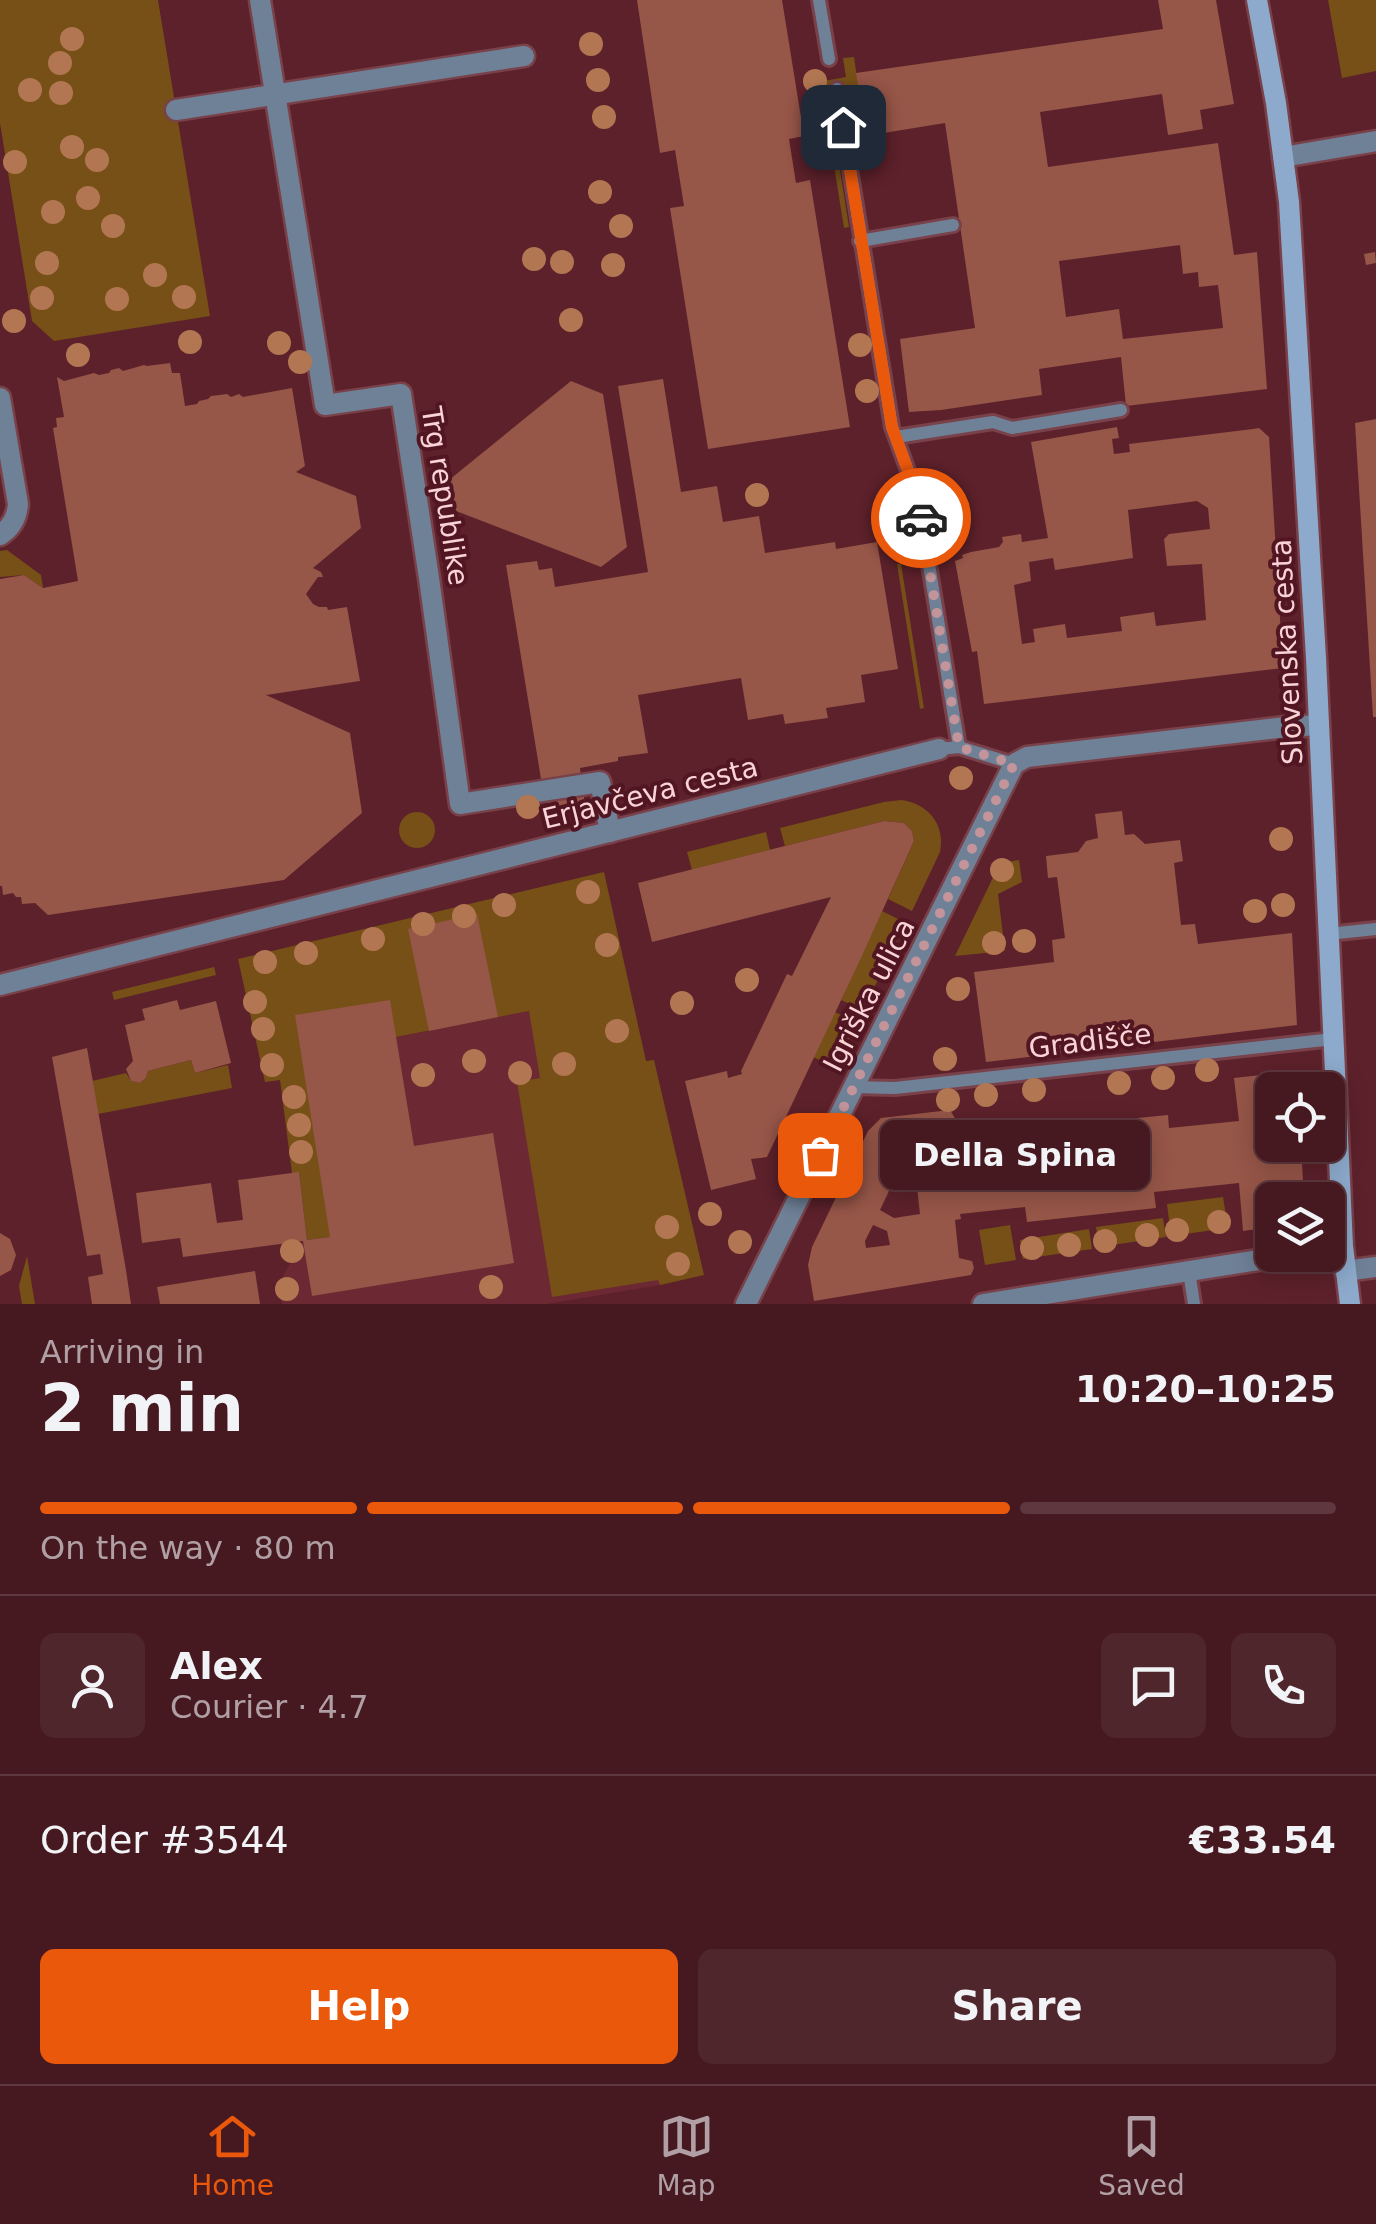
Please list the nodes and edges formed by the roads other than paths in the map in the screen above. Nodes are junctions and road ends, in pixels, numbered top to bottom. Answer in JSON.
{"nodes":[{"id":1,"x":260,"y":0,"type":"edge"},
{"id":2,"x":820,"y":0,"type":"edge"},
{"id":3,"x":1257,"y":0,"type":"edge"},
{"id":4,"x":524,"y":56,"type":"dead end"},
{"id":5,"x":829,"y":59,"type":"dead end"},
{"id":6,"x":837,"y":89,"type":"dead end"},
{"id":7,"x":275,"y":95,"type":"junction"},
{"id":8,"x":176,"y":110,"type":"dead end"},
{"id":9,"x":1376,"y":140,"type":"edge"},
{"id":10,"x":1283,"y":157,"type":"junction"},
{"id":11,"x":953,"y":225,"type":"dead end"},
{"id":12,"x":860,"y":241,"type":"junction"},
{"id":13,"x":0,"y":398,"type":"edge"},
{"id":14,"x":1121,"y":410,"type":"dead end"},
{"id":15,"x":896,"y":437,"type":"junction"},
{"id":16,"x":0,"y":535,"type":"edge"},
{"id":17,"x":1319,"y":725,"type":"junction"},
{"id":18,"x":949,"y":748,"type":"junction"},
{"id":19,"x":1014,"y":764,"type":"junction"},
{"id":20,"x":610,"y":832,"type":"junction"},
{"id":21,"x":1376,"y":929,"type":"edge"},
{"id":22,"x":1328,"y":934,"type":"junction"},
{"id":23,"x":0,"y":985,"type":"edge"},
{"id":24,"x":1332,"y":1039,"type":"junction"},
{"id":25,"x":853,"y":1087,"type":"junction"},
{"id":26,"x":1335,"y":1182,"type":"edge"},
{"id":27,"x":1255,"y":1261,"type":"edge"},
{"id":28,"x":1376,"y":1267,"type":"edge"},
{"id":29,"x":1189,"y":1270,"type":"junction"},
{"id":30,"x":1345,"y":1270,"type":"joint"},
{"id":31,"x":746,"y":1304,"type":"edge"},
{"id":32,"x":983,"y":1304,"type":"edge"},
{"id":33,"x":1194,"y":1304,"type":"edge"},
{"id":34,"x":1350,"y":1304,"type":"edge"}],
"edges":[{"from":1,"to":7,"type":"street","name":"Trg republike"},
{"from":2,"to":5,"type":"lane"},
{"from":3,"to":10,"type":"street","name":"Slovenska cesta"},
{"from":4,"to":7,"type":"street"},
{"from":6,"to":12,"type":"lane"},
{"from":7,"to":8,"type":"street"},
{"from":7,"to":20,"type":"street","name":"Trg republike"},
{"from":9,"to":10,"type":"street"},
{"from":10,"to":17,"type":"street","name":"Slovenska cesta"},
{"from":11,"to":12,"type":"lane"},
{"from":12,"to":15,"type":"lane"},
{"from":13,"to":16,"type":"street"},
{"from":14,"to":15,"type":"lane"},
{"from":15,"to":18,"type":"lane"},
{"from":17,"to":19,"type":"street"},
{"from":17,"to":22,"type":"street","name":"Slovenska cesta"},
{"from":18,"to":19,"type":"lane"},
{"from":18,"to":20,"type":"street","name":"Erjavčeva cesta"},
{"from":19,"to":25,"type":"street","name":"Igriška ulica"},
{"from":20,"to":23,"type":"street","name":"Erjavčeva cesta"},
{"from":21,"to":22,"type":"lane"},
{"from":22,"to":24,"type":"street","name":"Slovenska cesta"},
{"from":24,"to":25,"type":"lane","name":"Gradišče"},
{"from":24,"to":26,"type":"street","name":"Slovenska cesta"},
{"from":25,"to":31,"type":"street","name":"Igriška ulica"},
{"from":27,"to":29,"type":"street"},
{"from":28,"to":30,"type":"street"},
{"from":29,"to":32,"type":"street"},
{"from":29,"to":33,"type":"lane"},
{"from":30,"to":34,"type":"street","name":"Slovenska cesta"}]}
